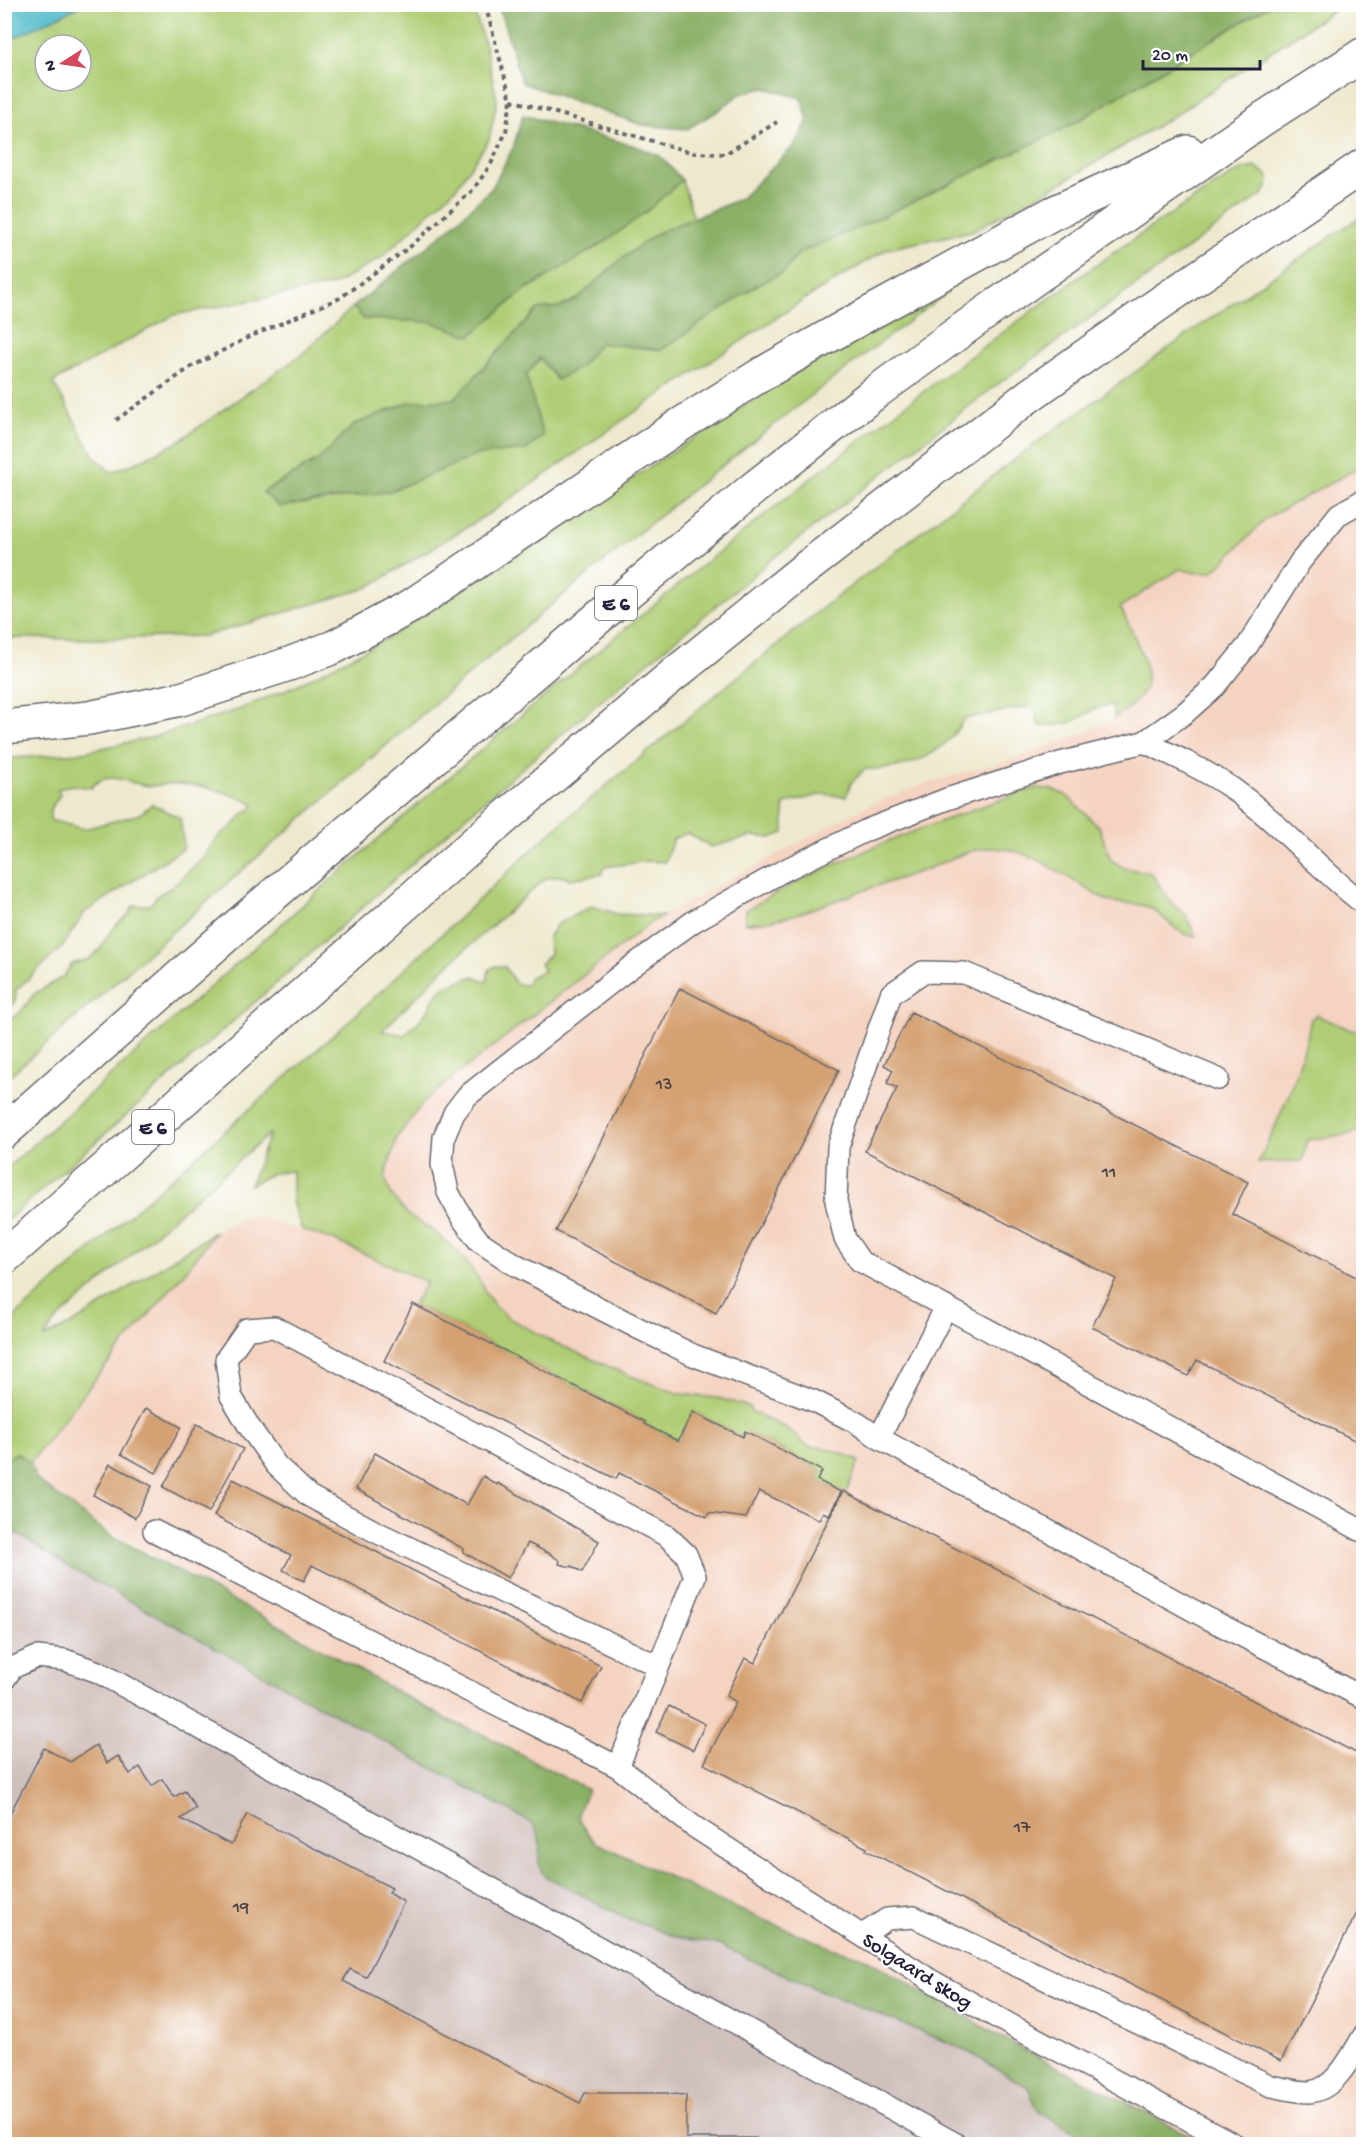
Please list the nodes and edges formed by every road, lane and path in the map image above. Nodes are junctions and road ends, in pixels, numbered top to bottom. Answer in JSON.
{"nodes":[{"id":1,"x":485,"y":4,"type":"edge"},
{"id":2,"x":1364,"y":54,"type":"edge"},
{"id":3,"x":511,"y":100,"type":"junction"},
{"id":4,"x":1264,"y":118,"type":"junction"},
{"id":5,"x":777,"y":122,"type":"dead end"},
{"id":6,"x":1364,"y":165,"type":"edge"},
{"id":7,"x":116,"y":420,"type":"dead end"},
{"id":8,"x":1364,"y":501,"type":"edge"},
{"id":9,"x":4,"y":728,"type":"edge"},
{"id":10,"x":1144,"y":742,"type":"junction"},
{"id":11,"x":1364,"y":904,"type":"edge"},
{"id":12,"x":1218,"y":1079,"type":"dead end"},
{"id":13,"x":4,"y":1132,"type":"edge"},
{"id":14,"x":4,"y":1258,"type":"edge"},
{"id":15,"x":946,"y":1307,"type":"junction"},
{"id":16,"x":879,"y":1438,"type":"junction"},
{"id":17,"x":154,"y":1531,"type":"dead end"},
{"id":18,"x":1364,"y":1532,"type":"edge"},
{"id":19,"x":658,"y":1666,"type":"junction"},
{"id":20,"x":4,"y":1680,"type":"edge"},
{"id":21,"x":1364,"y":1698,"type":"edge"},
{"id":22,"x":618,"y":1767,"type":"junction"},
{"id":23,"x":862,"y":1935,"type":"junction"},
{"id":24,"x":1364,"y":2035,"type":"edge"},
{"id":25,"x":956,"y":2145,"type":"edge"},
{"id":26,"x":1234,"y":2145,"type":"edge"}],
"edges":[{"from":1,"to":3,"type":"path"},
{"from":2,"to":4,"type":"highway","number":"E 6"},
{"from":3,"to":5,"type":"path"},
{"from":3,"to":7,"type":"path"},
{"from":4,"to":9,"type":"highway","number":"E 6"},
{"from":4,"to":13,"type":"highway","number":"E 6"},
{"from":6,"to":14,"type":"highway","number":"E 6"},
{"from":8,"to":10,"type":"lane"},
{"from":10,"to":11,"type":"lane"},
{"from":10,"to":16,"type":"lane"},
{"from":12,"to":15,"type":"lane"},
{"from":15,"to":16,"type":"lane"},
{"from":15,"to":18,"type":"lane"},
{"from":16,"to":21,"type":"lane"},
{"from":17,"to":22,"type":"lane","name":"Solgaard skog"},
{"from":19,"to":19,"type":"lane"},
{"from":19,"to":22,"type":"lane"},
{"from":20,"to":25,"type":"lane"},
{"from":22,"to":23,"type":"lane","name":"Solgaard skog"},
{"from":23,"to":24,"type":"lane"},
{"from":23,"to":26,"type":"lane","name":"Solgaard skog"}]}
